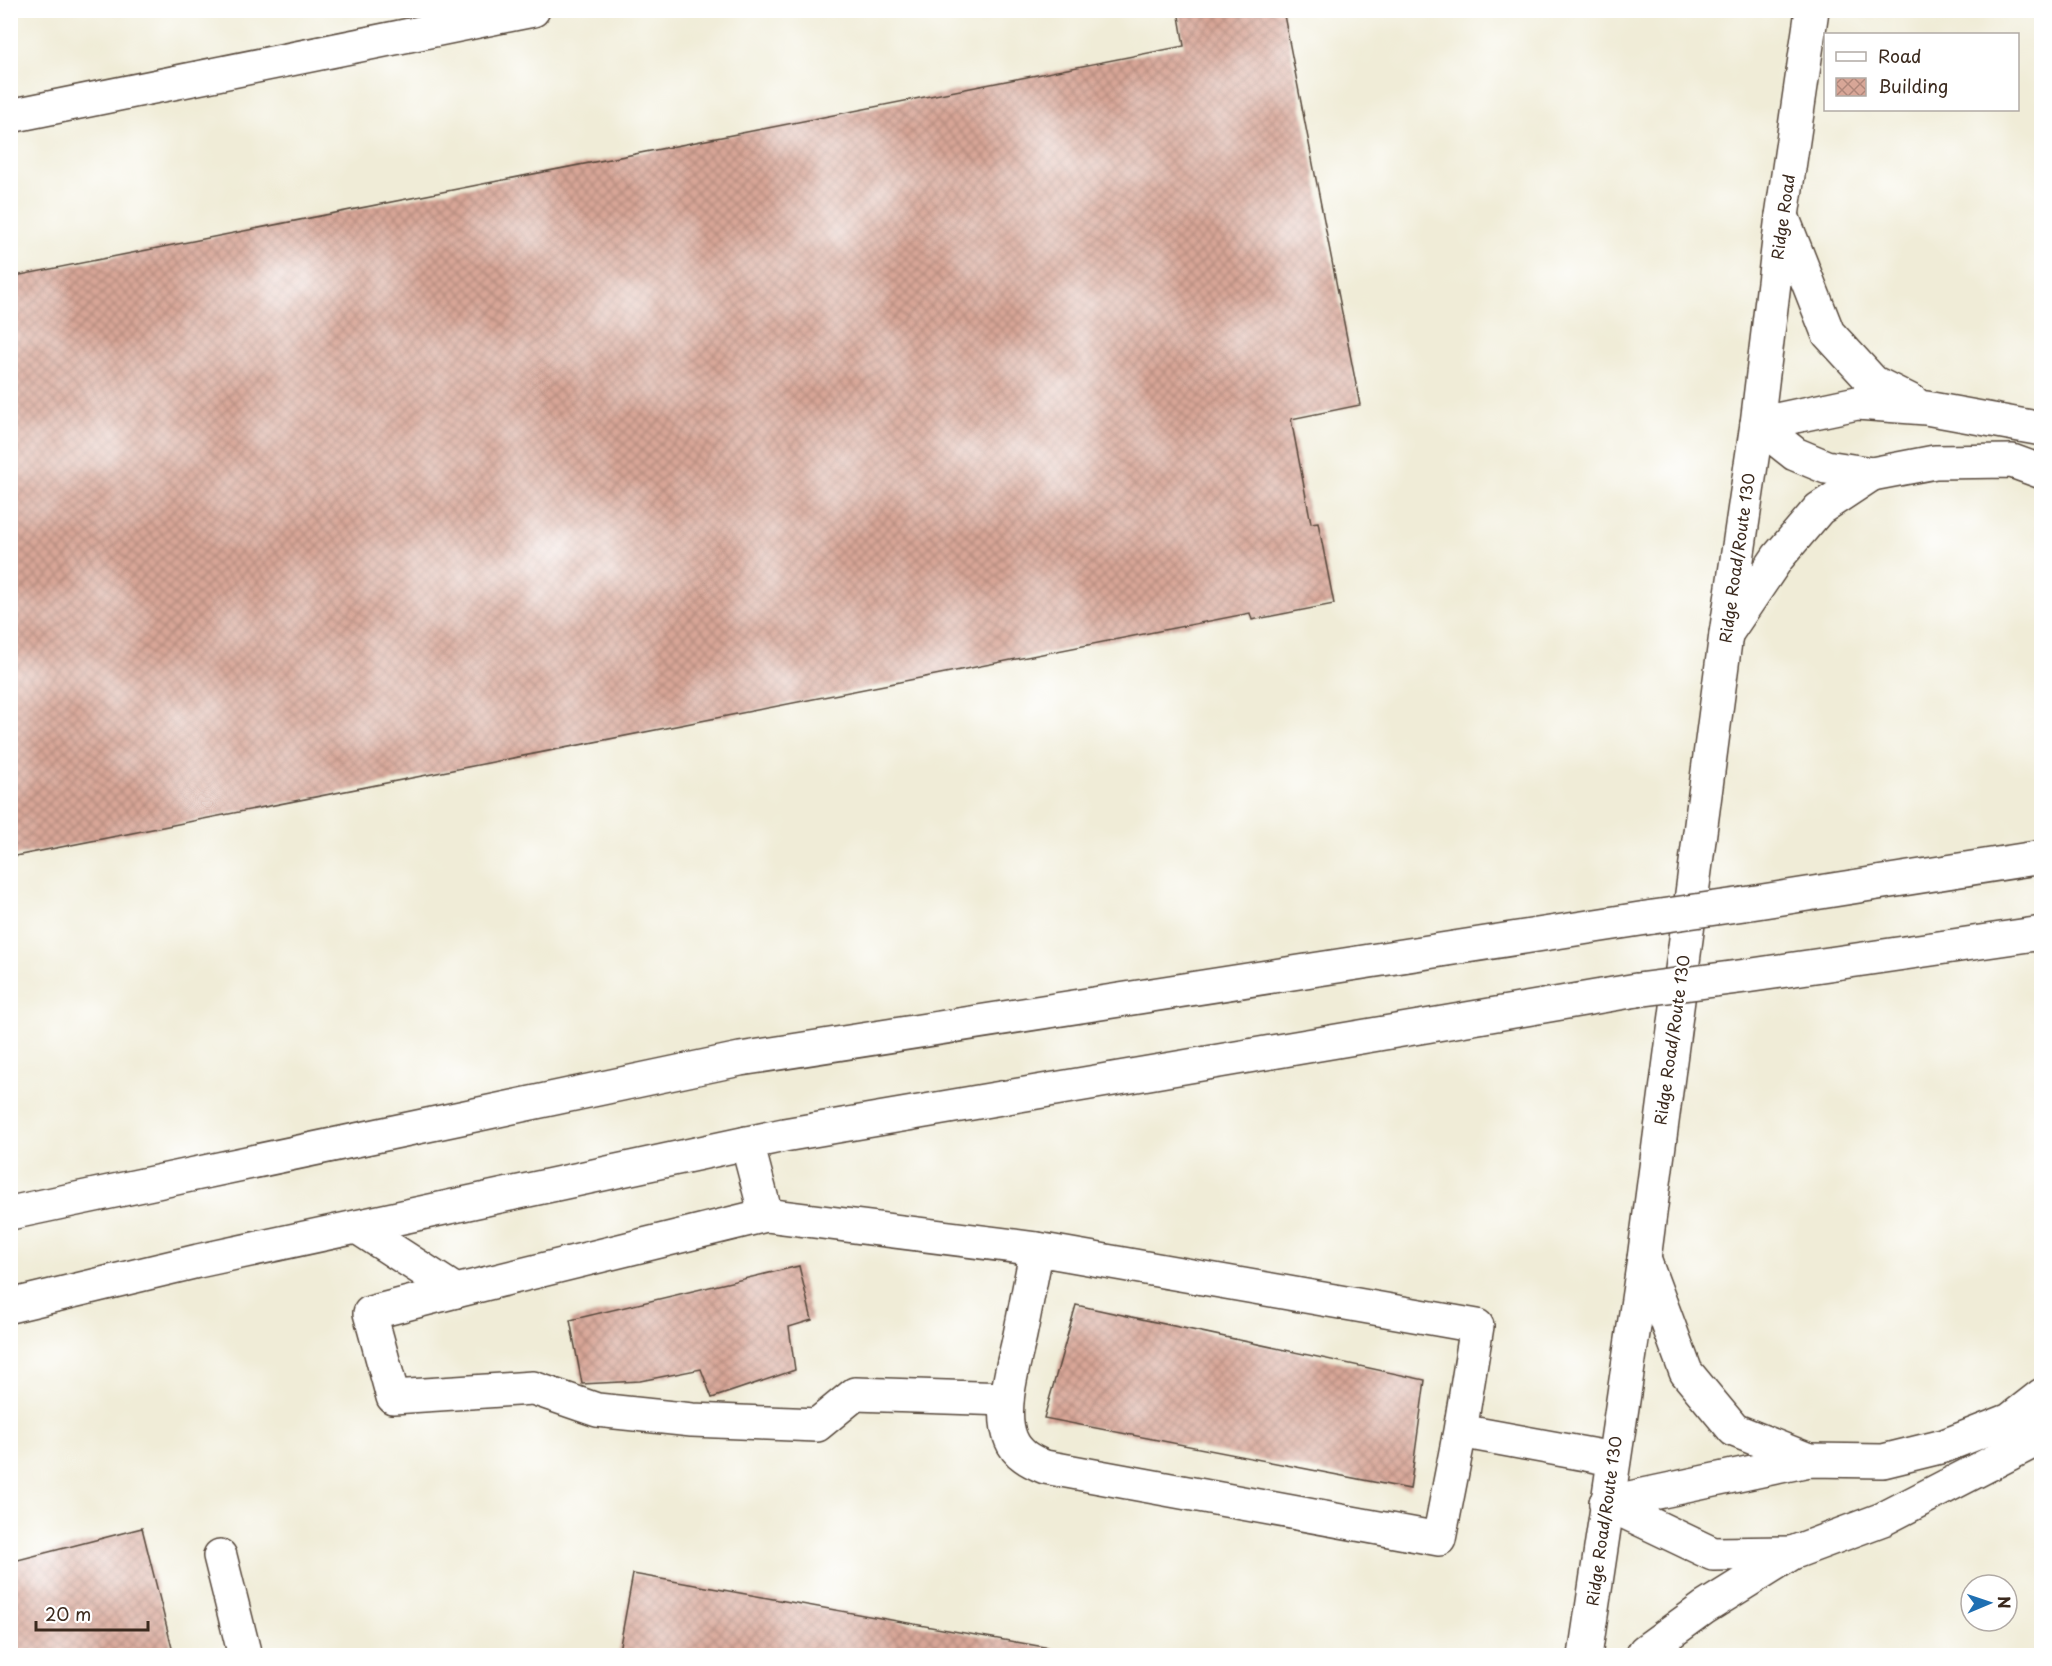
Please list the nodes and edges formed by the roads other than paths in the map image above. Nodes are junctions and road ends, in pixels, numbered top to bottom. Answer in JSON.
{"nodes":[{"id":1,"x":533,"y":10,"type":"edge"},
{"id":2,"x":1812,"y":10,"type":"edge"},
{"id":3,"x":10,"y":116,"type":"edge"},
{"id":4,"x":1782,"y":216,"type":"junction"},
{"id":5,"x":1926,"y":408,"type":"junction"},
{"id":6,"x":1757,"y":424,"type":"junction"},
{"id":7,"x":2042,"y":429,"type":"edge"},
{"id":8,"x":2042,"y":472,"type":"edge"},
{"id":9,"x":1872,"y":474,"type":"junction"},
{"id":10,"x":1726,"y":634,"type":"junction"},
{"id":11,"x":2042,"y":857,"type":"edge"},
{"id":12,"x":2042,"y":933,"type":"edge"},
{"id":13,"x":1982,"y":942,"type":"junction"},
{"id":14,"x":2042,"y":955,"type":"edge"},
{"id":15,"x":747,"y":1143,"type":"junction"},
{"id":16,"x":10,"y":1213,"type":"edge"},
{"id":17,"x":766,"y":1215,"type":"junction"},
{"id":18,"x":357,"y":1227,"type":"junction"},
{"id":19,"x":1037,"y":1249,"type":"junction"},
{"id":20,"x":1644,"y":1259,"type":"junction"},
{"id":21,"x":456,"y":1291,"type":"junction"},
{"id":22,"x":10,"y":1306,"type":"edge"},
{"id":23,"x":2042,"y":1395,"type":"edge"},
{"id":24,"x":1007,"y":1399,"type":"junction"},
{"id":25,"x":1460,"y":1431,"type":"junction"},
{"id":26,"x":2042,"y":1435,"type":"edge"},
{"id":27,"x":1613,"y":1459,"type":"junction"},
{"id":28,"x":1809,"y":1460,"type":"junction"},
{"id":29,"x":1606,"y":1503,"type":"junction"},
{"id":30,"x":1792,"y":1553,"type":"junction"},
{"id":31,"x":220,"y":1556,"type":"dead end"},
{"id":32,"x":245,"y":1656,"type":"edge"},
{"id":33,"x":1585,"y":1656,"type":"edge"},
{"id":34,"x":1642,"y":1656,"type":"edge"}],
"edges":[{"from":1,"to":3,"type":"main road"},
{"from":2,"to":4,"type":"main road","name":"Ridge Road"},
{"from":4,"to":5,"type":"main road"},
{"from":4,"to":6,"type":"main road","name":"Ridge Road"},
{"from":5,"to":6,"type":"main road"},
{"from":5,"to":7,"type":"main road"},
{"from":6,"to":9,"type":"main road"},
{"from":6,"to":10,"type":"main road","name":"Ridge Road/Route 130"},
{"from":8,"to":9,"type":"main road"},
{"from":9,"to":10,"type":"main road"},
{"from":10,"to":20,"type":"main road","name":"Ridge Road/Route 130"},
{"from":11,"to":16,"type":"main road","bridge":true},
{"from":12,"to":13,"type":"main road"},
{"from":13,"to":14,"type":"main road"},
{"from":13,"to":15,"type":"main road","bridge":true},
{"from":15,"to":17,"type":"main road"},
{"from":15,"to":18,"type":"main road"},
{"from":17,"to":19,"type":"main road"},
{"from":17,"to":21,"type":"main road"},
{"from":18,"to":21,"type":"main road"},
{"from":18,"to":22,"type":"main road"},
{"from":19,"to":24,"type":"main road"},
{"from":19,"to":25,"type":"main road"},
{"from":20,"to":27,"type":"main road","name":"Ridge Road/Route 130"},
{"from":20,"to":28,"type":"main road"},
{"from":21,"to":24,"type":"main road"},
{"from":23,"to":28,"type":"main road"},
{"from":24,"to":25,"type":"main road"},
{"from":25,"to":27,"type":"main road"},
{"from":26,"to":30,"type":"main road"},
{"from":27,"to":29,"type":"main road","name":"Ridge Road/Route 130"},
{"from":28,"to":29,"type":"main road"},
{"from":29,"to":30,"type":"main road"},
{"from":29,"to":33,"type":"main road","name":"Ridge Road/Route 130"},
{"from":30,"to":34,"type":"main road"},
{"from":31,"to":32,"type":"main road"}]}
